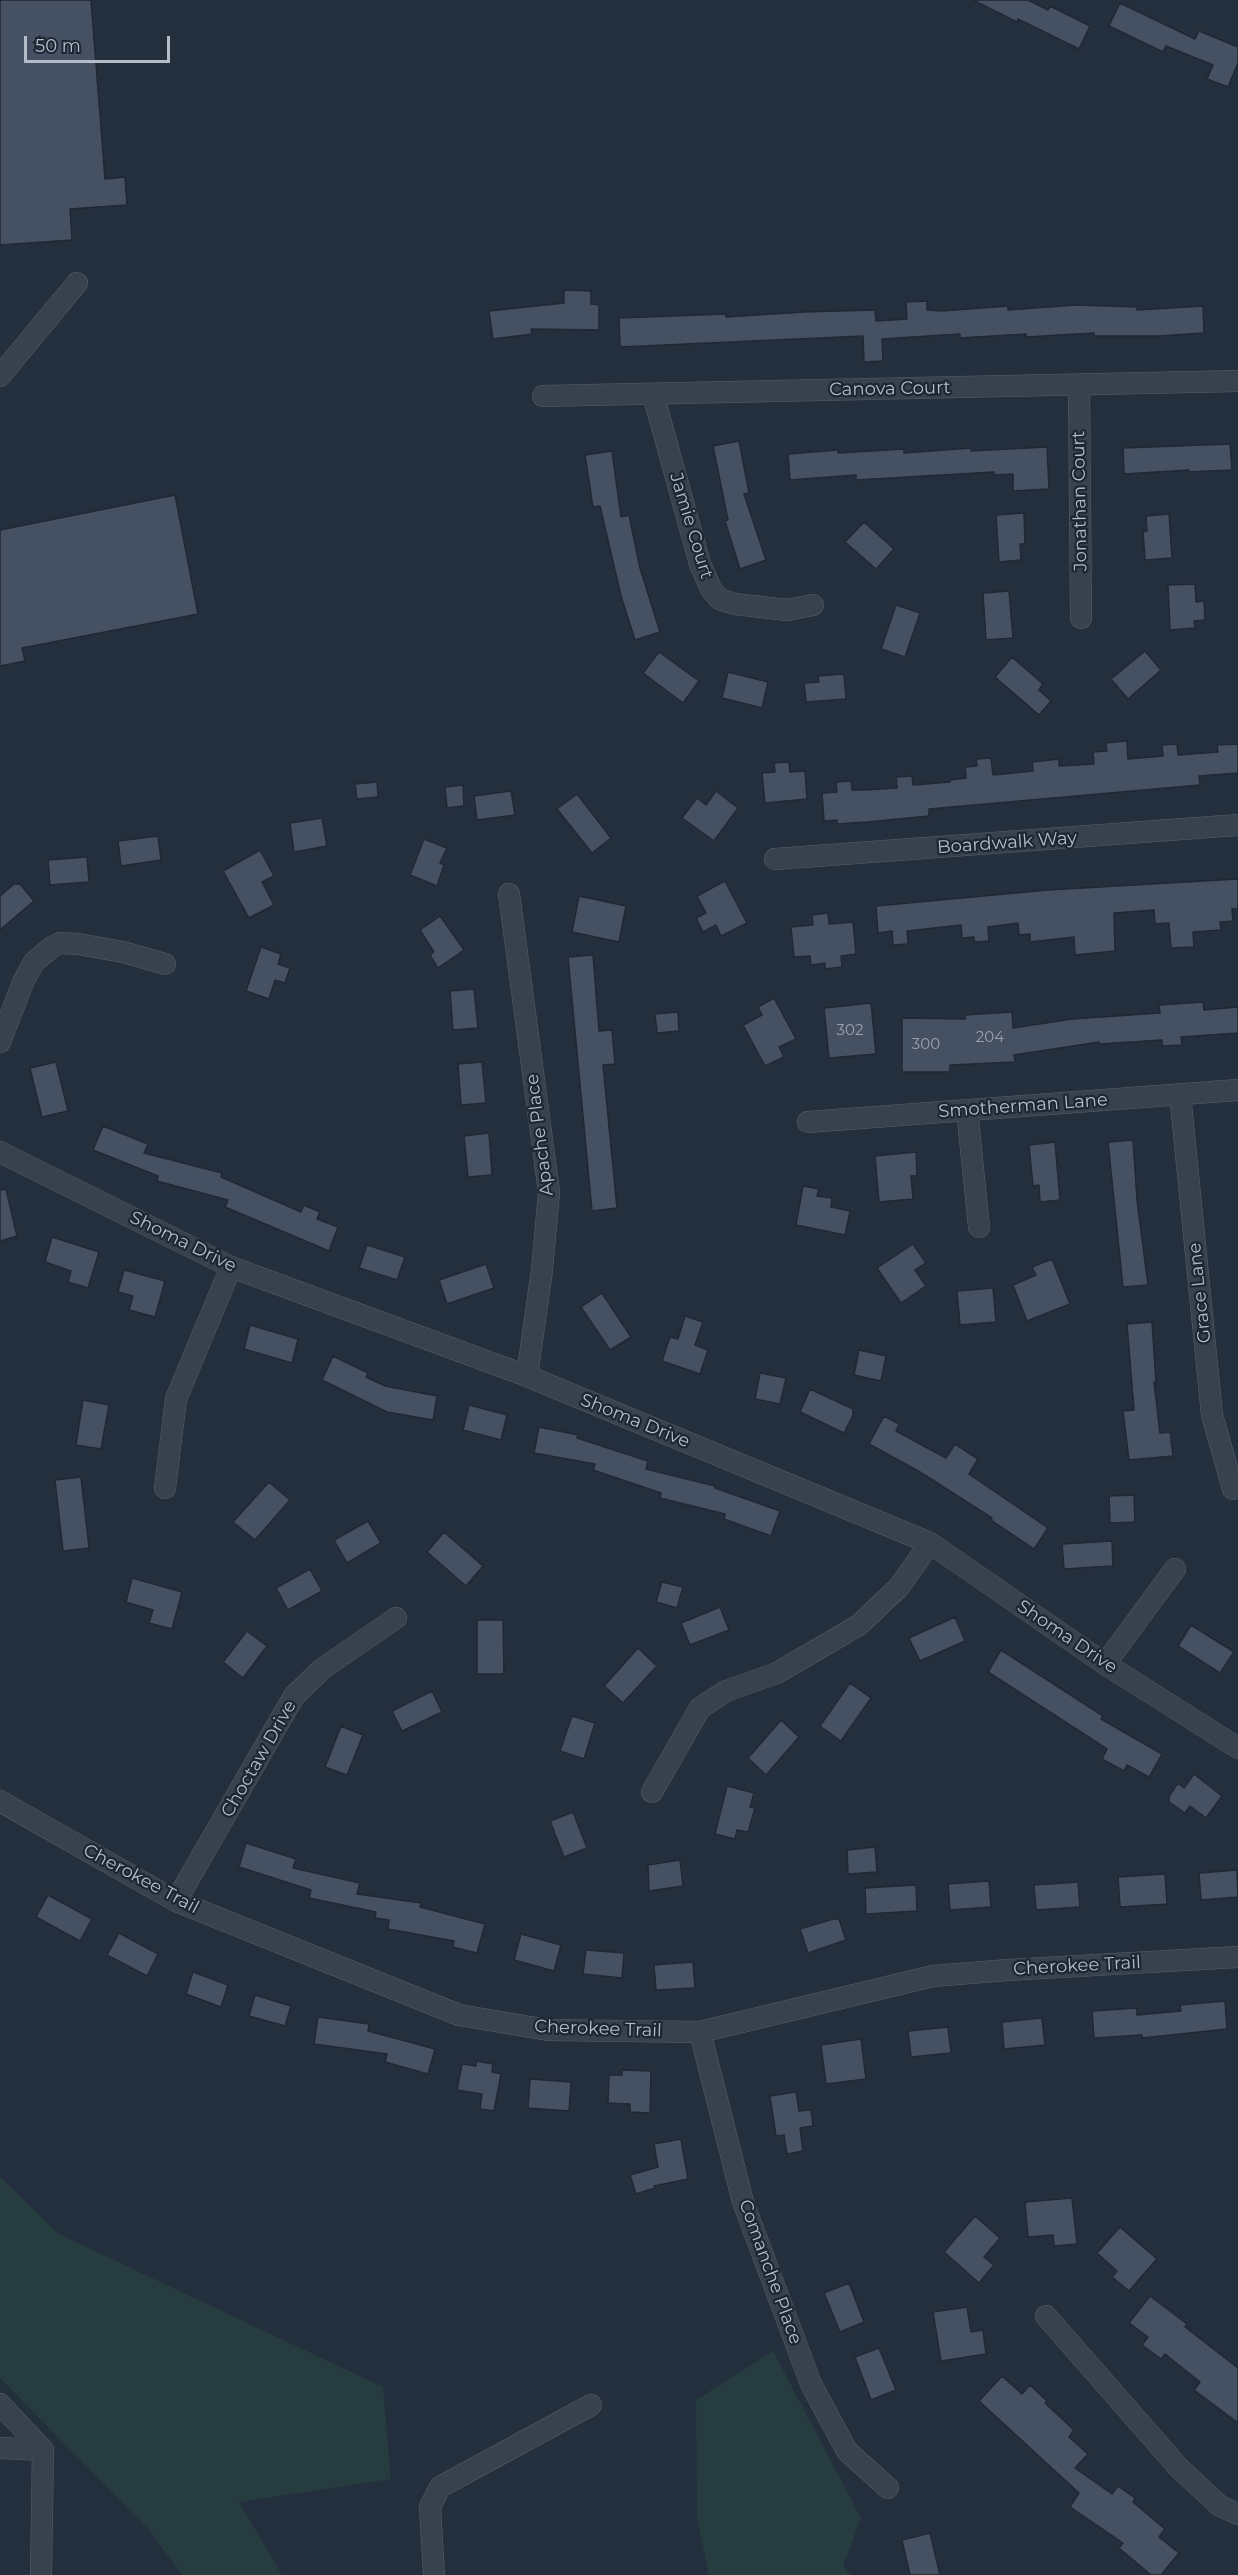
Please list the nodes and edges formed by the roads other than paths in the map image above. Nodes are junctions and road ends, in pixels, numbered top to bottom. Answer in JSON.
{"nodes":[{"id":1,"x":77,"y":283,"type":"dead end"},
{"id":2,"x":0,"y":376,"type":"edge"},
{"id":3,"x":1238,"y":381,"type":"edge"},
{"id":4,"x":1079,"y":385,"type":"junction"},
{"id":5,"x":653,"y":394,"type":"junction"},
{"id":6,"x":543,"y":396,"type":"dead end"},
{"id":7,"x":813,"y":605,"type":"dead end"},
{"id":8,"x":1081,"y":618,"type":"dead end"},
{"id":9,"x":1238,"y":825,"type":"edge"},
{"id":10,"x":775,"y":859,"type":"dead end"},
{"id":11,"x":509,"y":894,"type":"dead end"},
{"id":12,"x":165,"y":964,"type":"dead end"},
{"id":13,"x":0,"y":1042,"type":"edge"},
{"id":14,"x":1238,"y":1090,"type":"edge"},
{"id":15,"x":1180,"y":1094,"type":"junction"},
{"id":16,"x":967,"y":1110,"type":"junction"},
{"id":17,"x":807,"y":1122,"type":"dead end"},
{"id":18,"x":0,"y":1152,"type":"edge"},
{"id":19,"x":979,"y":1227,"type":"dead end"},
{"id":20,"x":231,"y":1267,"type":"junction"},
{"id":21,"x":527,"y":1376,"type":"junction"},
{"id":22,"x":165,"y":1488,"type":"dead end"},
{"id":23,"x":1233,"y":1489,"type":"dead end"},
{"id":24,"x":930,"y":1543,"type":"junction"},
{"id":25,"x":1175,"y":1569,"type":"dead end"},
{"id":26,"x":396,"y":1618,"type":"dead end"},
{"id":27,"x":1105,"y":1664,"type":"junction"},
{"id":28,"x":1238,"y":1748,"type":"edge"},
{"id":29,"x":652,"y":1792,"type":"dead end"},
{"id":30,"x":0,"y":1801,"type":"edge"},
{"id":31,"x":176,"y":1901,"type":"junction"},
{"id":32,"x":1238,"y":1957,"type":"edge"},
{"id":33,"x":700,"y":2032,"type":"junction"},
{"id":34,"x":1047,"y":2316,"type":"dead end"},
{"id":35,"x":0,"y":2404,"type":"edge"},
{"id":36,"x":591,"y":2405,"type":"dead end"},
{"id":37,"x":0,"y":2448,"type":"edge"},
{"id":38,"x":43,"y":2450,"type":"junction"},
{"id":39,"x":888,"y":2488,"type":"dead end"},
{"id":40,"x":1238,"y":2514,"type":"edge"},
{"id":41,"x":41,"y":2575,"type":"edge"},
{"id":42,"x":434,"y":2575,"type":"edge"}],
"edges":[{"from":1,"to":2,"type":"street"},
{"from":3,"to":4,"type":"street","name":"Canova Court"},
{"from":4,"to":5,"type":"street","name":"Canova Court"},
{"from":4,"to":8,"type":"street","name":"Jonathan Court"},
{"from":5,"to":6,"type":"street","name":"Canova Court"},
{"from":5,"to":7,"type":"street","name":"Jamie Court"},
{"from":9,"to":10,"type":"street","name":"Boardwalk Way"},
{"from":11,"to":21,"type":"street","name":"Apache Place"},
{"from":12,"to":13,"type":"street"},
{"from":14,"to":15,"type":"street","name":"Smotherman Lane"},
{"from":15,"to":16,"type":"street","name":"Smotherman Lane"},
{"from":15,"to":23,"type":"street","name":"Grace Lane"},
{"from":16,"to":17,"type":"street","name":"Smotherman Lane"},
{"from":16,"to":19,"type":"street"},
{"from":18,"to":20,"type":"street","name":"Shoma Drive"},
{"from":20,"to":21,"type":"street","name":"Shoma Drive"},
{"from":20,"to":22,"type":"street"},
{"from":21,"to":24,"type":"street","name":"Shoma Drive"},
{"from":24,"to":27,"type":"street","name":"Shoma Drive"},
{"from":24,"to":29,"type":"street"},
{"from":25,"to":27,"type":"street"},
{"from":26,"to":31,"type":"street","name":"Choctaw Drive"},
{"from":27,"to":28,"type":"street","name":"Shoma Drive"},
{"from":30,"to":31,"type":"street","name":"Cherokee Trail"},
{"from":31,"to":33,"type":"street","name":"Cherokee Trail"},
{"from":32,"to":33,"type":"street","name":"Cherokee Trail"},
{"from":33,"to":39,"type":"street","name":"Comanche Place"},
{"from":34,"to":40,"type":"street"},
{"from":35,"to":38,"type":"street"},
{"from":36,"to":42,"type":"street"},
{"from":37,"to":38,"type":"street"},
{"from":38,"to":41,"type":"street"}]}
